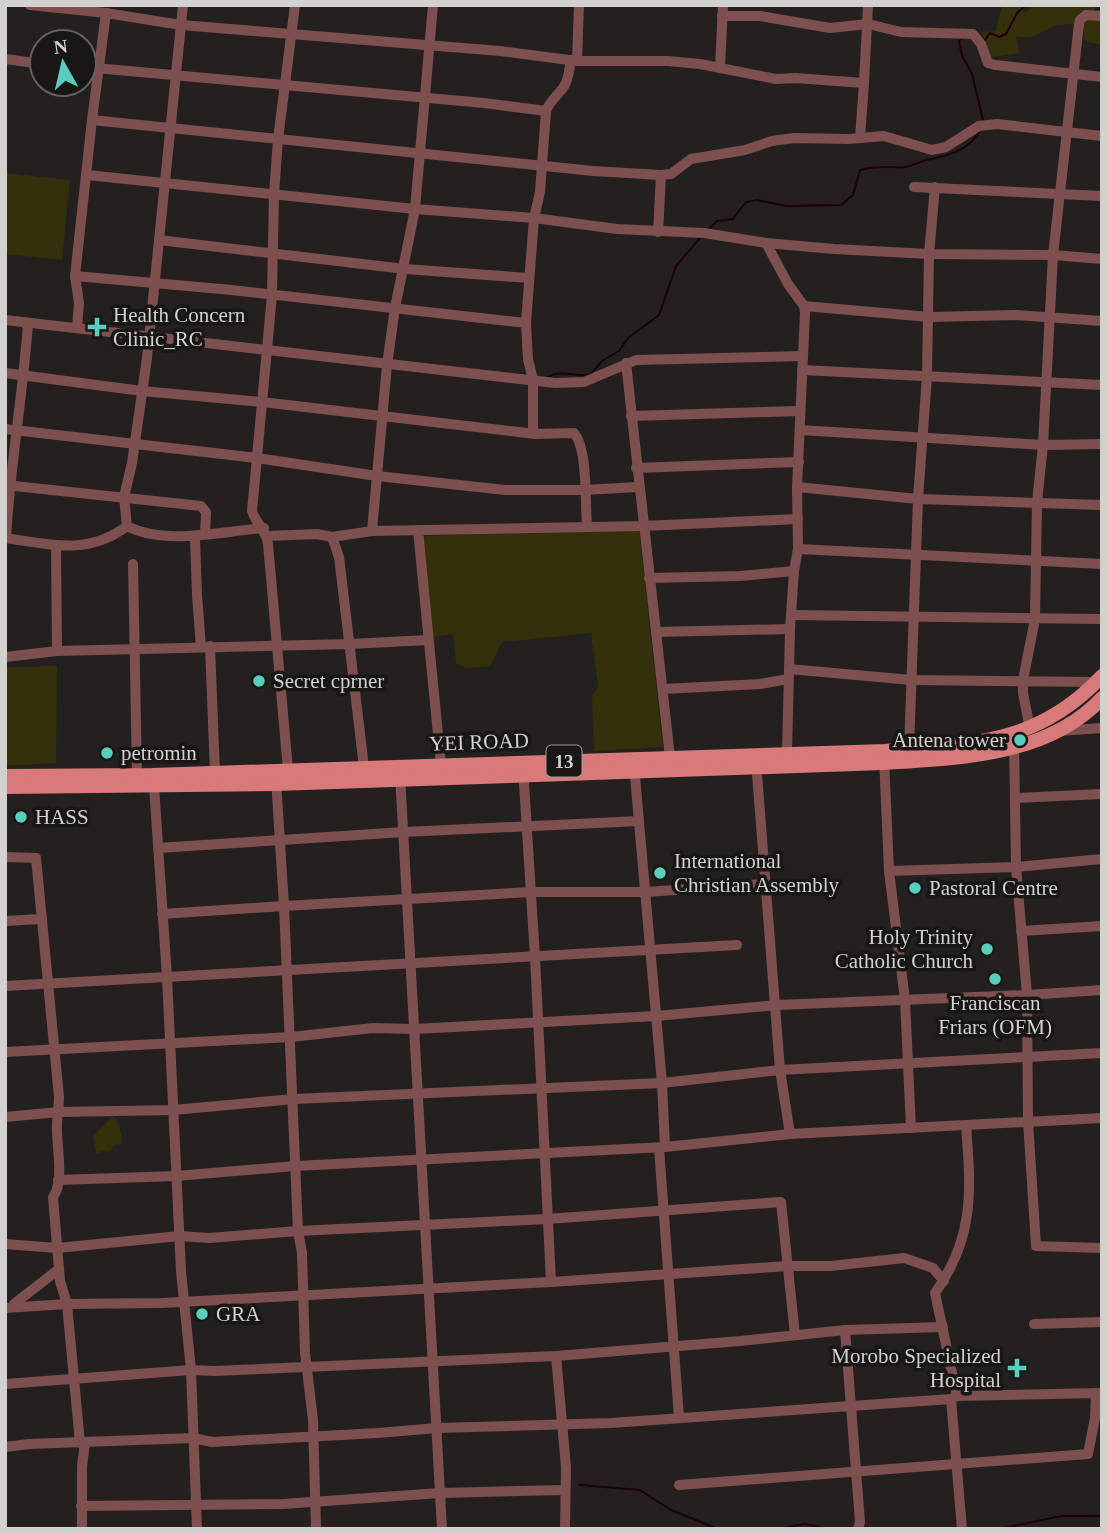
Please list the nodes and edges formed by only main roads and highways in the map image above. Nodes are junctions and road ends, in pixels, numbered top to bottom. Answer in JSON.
{"nodes":[{"id":1,"x":1099,"y":679,"type":"edge"},
{"id":2,"x":1102,"y":698,"type":"edge"},
{"id":3,"x":1014,"y":741,"type":"junction"},
{"id":4,"x":884,"y":757,"type":"junction"},
{"id":5,"x":756,"y":761,"type":"junction"},
{"id":6,"x":634,"y":765,"type":"junction"},
{"id":7,"x":523,"y":769,"type":"junction"},
{"id":8,"x":400,"y":773,"type":"junction"},
{"id":9,"x":280,"y":775,"type":"junction"},
{"id":10,"x":5,"y":776,"type":"edge"},
{"id":11,"x":5,"y":787,"type":"edge"}],
"edges":[{"from":1,"to":3,"type":"main road","name":"YEI ROAD"},
{"from":2,"to":3,"type":"main road","name":"YEI ROAD"},
{"from":3,"to":4,"type":"main road","name":"YEI ROAD"},
{"from":3,"to":4,"type":"main road","name":"YEI ROAD"},
{"from":4,"to":5,"type":"main road","name":"YEI ROAD"},
{"from":4,"to":5,"type":"main road","name":"YEI ROAD"},
{"from":5,"to":6,"type":"main road","name":"YEI ROAD"},
{"from":5,"to":6,"type":"main road","name":"YEI ROAD"},
{"from":6,"to":7,"type":"main road","name":"YEI ROAD"},
{"from":7,"to":8,"type":"main road","name":"YEI ROAD"},
{"from":7,"to":8,"type":"main road","name":"YEI ROAD","number":"13"},
{"from":8,"to":9,"type":"main road","name":"YEI ROAD"},
{"from":8,"to":9,"type":"main road","name":"YEI ROAD","number":"13"},
{"from":9,"to":10,"type":"main road","name":"YEI ROAD","number":"13"},
{"from":9,"to":11,"type":"main road","name":"YEI ROAD"}]}
